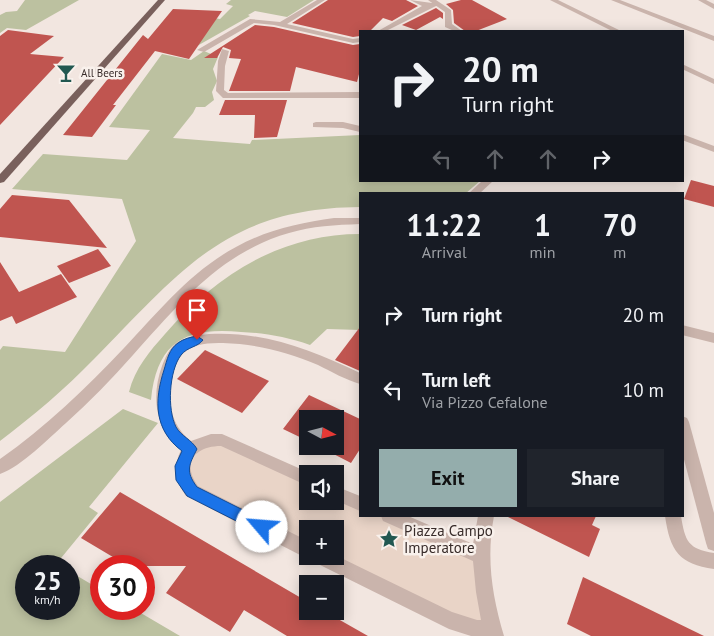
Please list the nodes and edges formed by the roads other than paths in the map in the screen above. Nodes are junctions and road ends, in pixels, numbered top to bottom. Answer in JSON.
{"nodes":[{"id":1,"x":162,"y":0,"type":"edge"},
{"id":2,"x":322,"y":0,"type":"edge"},
{"id":3,"x":413,"y":0,"type":"edge"},
{"id":4,"x":553,"y":0,"type":"edge"},
{"id":5,"x":614,"y":0,"type":"edge"},
{"id":6,"x":701,"y":0,"type":"edge"},
{"id":7,"x":433,"y":3,"type":"edge"},
{"id":8,"x":714,"y":6,"type":"edge"},
{"id":9,"x":280,"y":25,"type":"junction"},
{"id":10,"x":383,"y":30,"type":"edge"},
{"id":11,"x":457,"y":30,"type":"edge"},
{"id":12,"x":615,"y":30,"type":"edge"},
{"id":13,"x":714,"y":39,"type":"edge"},
{"id":14,"x":359,"y":40,"type":"edge"},
{"id":15,"x":201,"y":50,"type":"dead end"},
{"id":16,"x":225,"y":51,"type":"dead end"},
{"id":17,"x":684,"y":67,"type":"edge"},
{"id":18,"x":714,"y":82,"type":"edge"},
{"id":19,"x":359,"y":95,"type":"edge"},
{"id":20,"x":316,"y":125,"type":"dead end"},
{"id":21,"x":359,"y":130,"type":"edge"},
{"id":22,"x":684,"y":138,"type":"edge"},
{"id":23,"x":714,"y":149,"type":"edge"},
{"id":24,"x":0,"y":180,"type":"edge"},
{"id":25,"x":487,"y":182,"type":"edge"},
{"id":26,"x":475,"y":192,"type":"edge"},
{"id":27,"x":359,"y":221,"type":"edge"},
{"id":28,"x":684,"y":330,"type":"edge"},
{"id":29,"x":714,"y":338,"type":"edge"},
{"id":30,"x":359,"y":379,"type":"edge"},
{"id":31,"x":684,"y":433,"type":"edge"},
{"id":32,"x":190,"y":449,"type":"junction"},
{"id":33,"x":0,"y":467,"type":"edge"},
{"id":34,"x":299,"y":476,"type":"edge"},
{"id":35,"x":344,"y":497,"type":"edge"},
{"id":36,"x":359,"y":504,"type":"edge"},
{"id":37,"x":391,"y":517,"type":"edge"},
{"id":38,"x":486,"y":517,"type":"edge"},
{"id":39,"x":673,"y":517,"type":"edge"},
{"id":40,"x":714,"y":543,"type":"edge"},
{"id":41,"x":299,"y":545,"type":"edge"},
{"id":42,"x":481,"y":556,"type":"junction"},
{"id":43,"x":714,"y":561,"type":"edge"},
{"id":44,"x":338,"y":565,"type":"edge"},
{"id":45,"x":494,"y":632,"type":"edge"}],
"edges":[{"from":1,"to":24,"type":"main road"},
{"from":2,"to":9,"type":"street"},
{"from":3,"to":7,"type":"street"},
{"from":4,"to":12,"type":"street"},
{"from":5,"to":13,"type":"street"},
{"from":6,"to":8,"type":"street"},
{"from":7,"to":10,"type":"street"},
{"from":7,"to":11,"type":"street"},
{"from":9,"to":14,"type":"street"},
{"from":9,"to":15,"type":"street"},
{"from":16,"to":19,"type":"street"},
{"from":17,"to":18,"type":"street"},
{"from":20,"to":21,"type":"street"},
{"from":22,"to":23,"type":"street"},
{"from":25,"to":26,"type":"street"},
{"from":27,"to":33,"type":"street"},
{"from":28,"to":29,"type":"street"},
{"from":30,"to":32,"type":"street"},
{"from":31,"to":40,"type":"street"},
{"from":32,"to":34,"type":"street"},
{"from":32,"to":41,"type":"street"},
{"from":35,"to":36,"type":"street"},
{"from":37,"to":42,"type":"street"},
{"from":38,"to":42,"type":"street"},
{"from":39,"to":43,"type":"street"},
{"from":42,"to":45,"type":"street"},
{"from":44,"to":45,"type":"street"}]}
